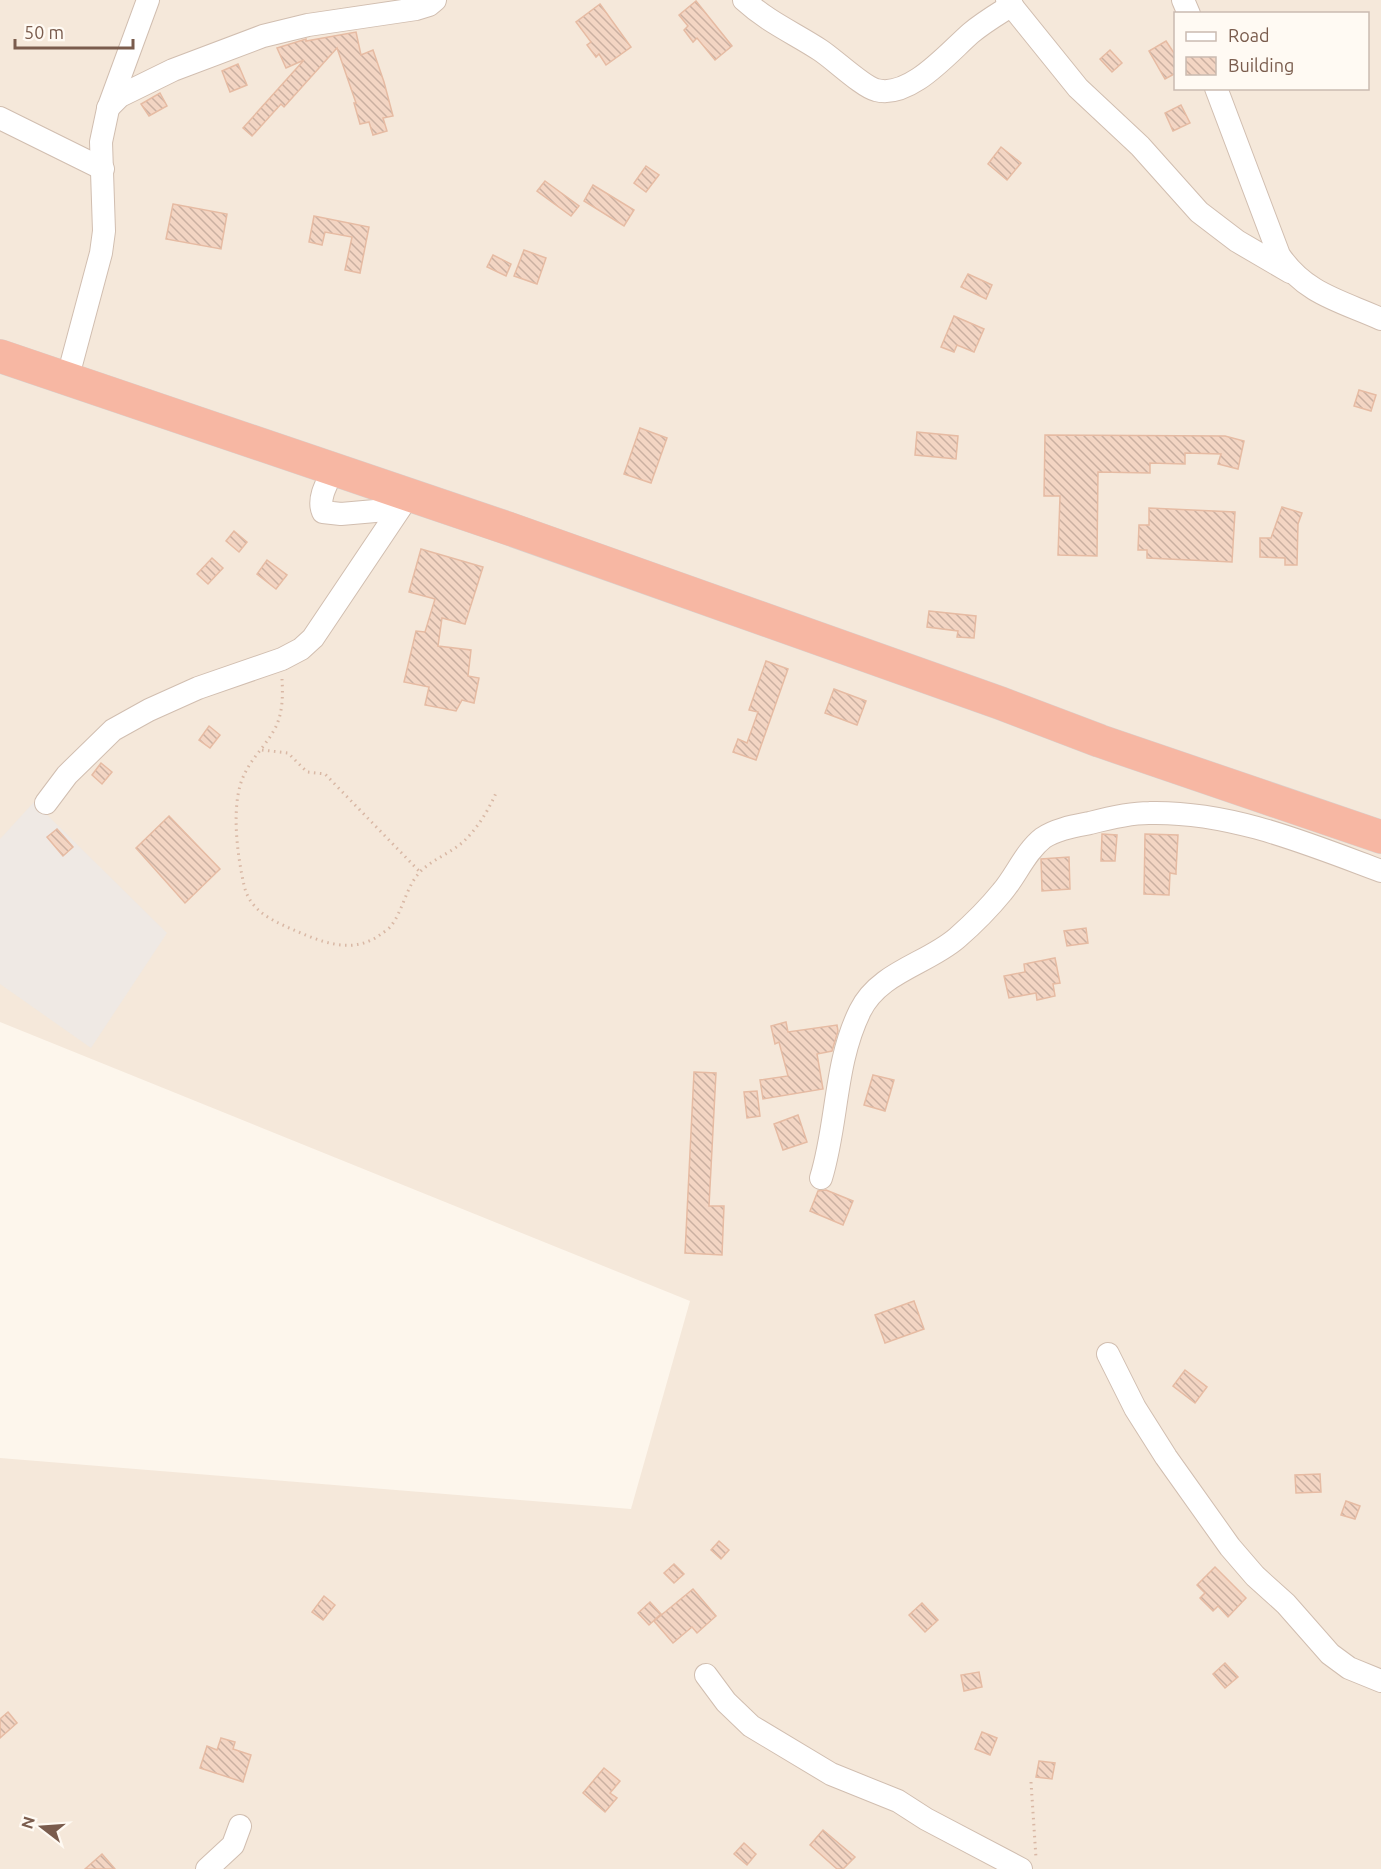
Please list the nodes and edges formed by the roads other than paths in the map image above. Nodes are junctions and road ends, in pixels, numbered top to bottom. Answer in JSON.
{"nodes":[{"id":1,"x":148,"y":0,"type":"edge"},
{"id":2,"x":435,"y":0,"type":"edge"},
{"id":3,"x":744,"y":0,"type":"edge"},
{"id":4,"x":1009,"y":2,"type":"edge"},
{"id":5,"x":1217,"y":90,"type":"edge"},
{"id":6,"x":108,"y":109,"type":"junction"},
{"id":7,"x":0,"y":118,"type":"edge"},
{"id":8,"x":103,"y":169,"type":"junction"},
{"id":9,"x":1290,"y":272,"type":"junction"},
{"id":10,"x":1381,"y":319,"type":"edge"},
{"id":11,"x":0,"y":356,"type":"edge"},
{"id":12,"x":67,"y":380,"type":"junction"},
{"id":13,"x":334,"y":469,"type":"junction"},
{"id":14,"x":403,"y":502,"type":"junction"},
{"id":15,"x":46,"y":803,"type":"dead end"},
{"id":16,"x":1381,"y":837,"type":"edge"},
{"id":17,"x":1381,"y":871,"type":"edge"},
{"id":18,"x":821,"y":1178,"type":"dead end"},
{"id":19,"x":1108,"y":1354,"type":"dead end"},
{"id":20,"x":706,"y":1675,"type":"dead end"},
{"id":21,"x":1381,"y":1681,"type":"edge"},
{"id":22,"x":240,"y":1826,"type":"dead end"},
{"id":23,"x":207,"y":1869,"type":"edge"},
{"id":24,"x":1021,"y":1869,"type":"edge"}],
"edges":[{"from":1,"to":6,"type":"street"},
{"from":2,"to":6,"type":"street"},
{"from":3,"to":4,"type":"street"},
{"from":4,"to":9,"type":"street"},
{"from":5,"to":9,"type":"street"},
{"from":6,"to":8,"type":"street"},
{"from":7,"to":8,"type":"street"},
{"from":8,"to":12,"type":"street"},
{"from":9,"to":10,"type":"street"},
{"from":11,"to":12,"type":"highway"},
{"from":12,"to":13,"type":"highway"},
{"from":13,"to":14,"type":"highway"},
{"from":13,"to":14,"type":"street"},
{"from":14,"to":15,"type":"street"},
{"from":14,"to":16,"type":"highway"},
{"from":17,"to":18,"type":"street"},
{"from":19,"to":21,"type":"street"},
{"from":20,"to":24,"type":"street"},
{"from":22,"to":23,"type":"street"}]}
